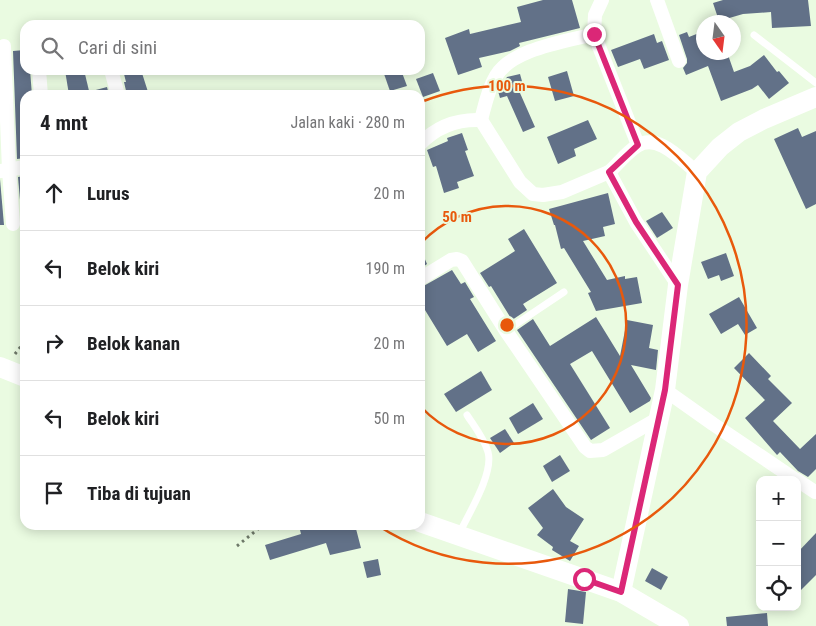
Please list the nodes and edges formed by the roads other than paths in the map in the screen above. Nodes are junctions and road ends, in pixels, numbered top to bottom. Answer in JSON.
{"nodes":[{"id":1,"x":602,"y":0,"type":"edge"},
{"id":2,"x":657,"y":0,"type":"edge"},
{"id":3,"x":594,"y":34,"type":"junction"},
{"id":4,"x":754,"y":35,"type":"dead end"},
{"id":5,"x":4,"y":46,"type":"dead end"},
{"id":6,"x":679,"y":60,"type":"dead end"},
{"id":7,"x":39,"y":75,"type":"edge"},
{"id":8,"x":112,"y":75,"type":"edge"},
{"id":9,"x":816,"y":83,"type":"edge"},
{"id":10,"x":41,"y":90,"type":"edge"},
{"id":11,"x":117,"y":90,"type":"edge"},
{"id":12,"x":816,"y":97,"type":"edge"},
{"id":13,"x":481,"y":120,"type":"junction"},
{"id":14,"x":425,"y":139,"type":"edge"},
{"id":15,"x":638,"y":145,"type":"junction"},
{"id":16,"x":20,"y":168,"type":"edge"},
{"id":17,"x":5,"y":170,"type":"edge"},
{"id":18,"x":609,"y":172,"type":"junction"},
{"id":19,"x":697,"y":172,"type":"junction"},
{"id":20,"x":13,"y":224,"type":"dead end"},
{"id":21,"x":425,"y":276,"type":"edge"},
{"id":22,"x":678,"y":285,"type":"junction"},
{"id":23,"x":564,"y":292,"type":"dead end"},
{"id":24,"x":506,"y":331,"type":"junction"},
{"id":25,"x":0,"y":367,"type":"edge"},
{"id":26,"x":20,"y":376,"type":"edge"},
{"id":27,"x":665,"y":390,"type":"junction"},
{"id":28,"x":467,"y":415,"type":"dead end"},
{"id":29,"x":660,"y":418,"type":"junction"},
{"id":30,"x":791,"y":476,"type":"edge"},
{"id":31,"x":801,"y":483,"type":"edge"},
{"id":32,"x":815,"y":492,"type":"edge"},
{"id":33,"x":425,"y":524,"type":"edge"},
{"id":34,"x":458,"y":536,"type":"junction"},
{"id":35,"x":621,"y":592,"type":"junction"},
{"id":36,"x":679,"y":626,"type":"edge"}],
"edges":[{"from":1,"to":3,"type":"street"},
{"from":2,"to":6,"type":"street"},
{"from":3,"to":13,"type":"street"},
{"from":3,"to":15,"type":"street"},
{"from":4,"to":9,"type":"lane"},
{"from":5,"to":17,"type":"street"},
{"from":7,"to":10,"type":"street"},
{"from":8,"to":11,"type":"street"},
{"from":12,"to":19,"type":"street"},
{"from":13,"to":14,"type":"street"},
{"from":13,"to":18,"type":"street"},
{"from":15,"to":18,"type":"street"},
{"from":15,"to":19,"type":"street"},
{"from":16,"to":17,"type":"street"},
{"from":17,"to":20,"type":"street"},
{"from":18,"to":22,"type":"street"},
{"from":19,"to":22,"type":"street"},
{"from":21,"to":24,"type":"street"},
{"from":22,"to":27,"type":"street"},
{"from":23,"to":24,"type":"lane"},
{"from":24,"to":29,"type":"street"},
{"from":25,"to":26,"type":"street"},
{"from":27,"to":29,"type":"street"},
{"from":27,"to":30,"type":"street"},
{"from":28,"to":34,"type":"lane"},
{"from":29,"to":35,"type":"street"},
{"from":31,"to":32,"type":"street"},
{"from":33,"to":34,"type":"street"},
{"from":34,"to":35,"type":"street"},
{"from":35,"to":36,"type":"street"}]}
